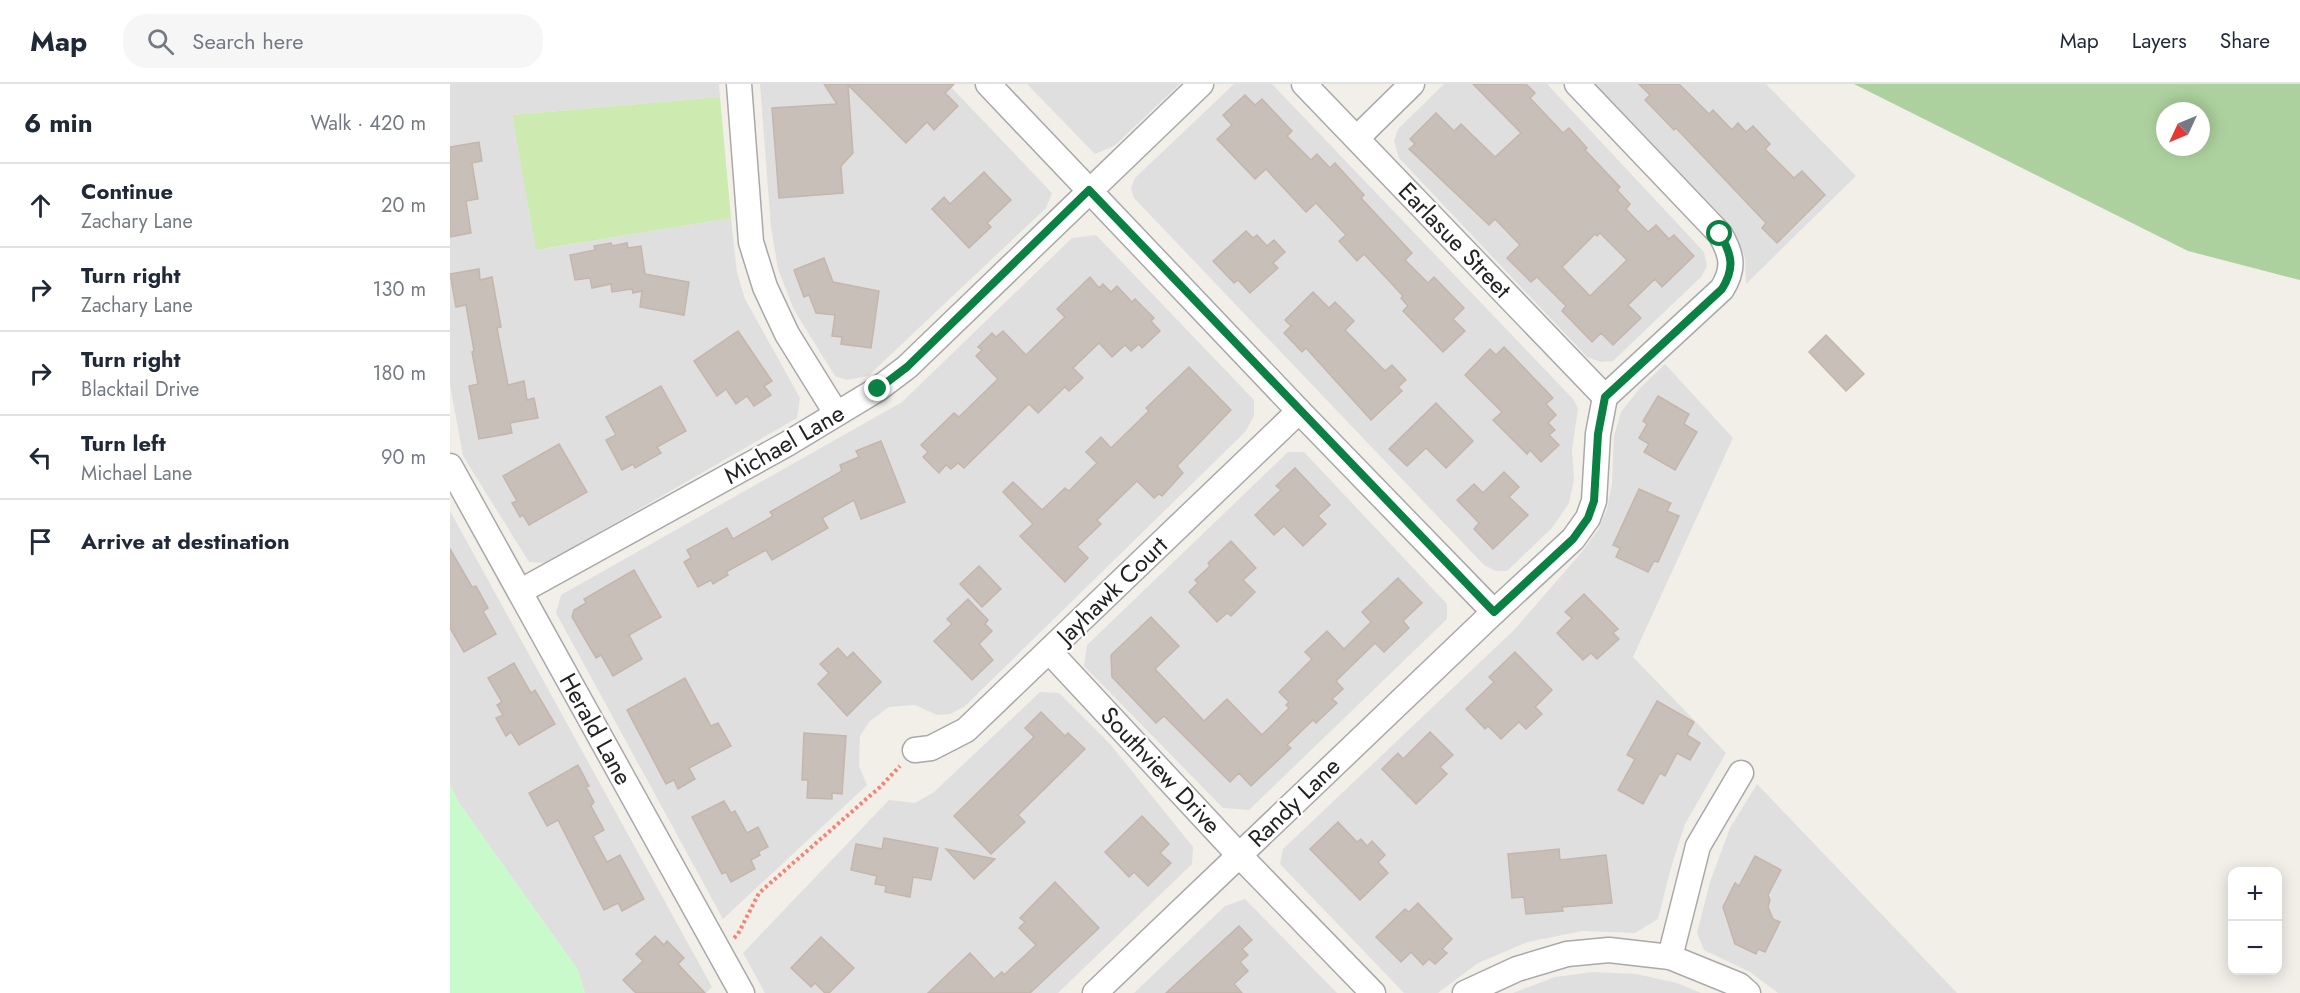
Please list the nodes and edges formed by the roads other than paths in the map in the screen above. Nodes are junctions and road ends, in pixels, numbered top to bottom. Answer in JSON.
{"nodes":[{"id":1,"x":739,"y":84,"type":"edge"},
{"id":2,"x":987,"y":84,"type":"edge"},
{"id":3,"x":1201,"y":84,"type":"edge"},
{"id":4,"x":1304,"y":84,"type":"edge"},
{"id":5,"x":1412,"y":84,"type":"edge"},
{"id":6,"x":1577,"y":84,"type":"edge"},
{"id":7,"x":1357,"y":138,"type":"junction"},
{"id":8,"x":1089,"y":190,"type":"junction"},
{"id":9,"x":1605,"y":397,"type":"junction"},
{"id":10,"x":1299,"y":411,"type":"junction"},
{"id":11,"x":837,"y":413,"type":"junction"},
{"id":12,"x":450,"y":466,"type":"edge"},
{"id":13,"x":521,"y":591,"type":"junction"},
{"id":14,"x":1494,"y":612,"type":"junction"},
{"id":15,"x":1049,"y":651,"type":"junction"},
{"id":16,"x":915,"y":750,"type":"road end"},
{"id":17,"x":1741,"y":773,"type":"dead end"},
{"id":18,"x":1239,"y":855,"type":"junction"},
{"id":19,"x":1670,"y":957,"type":"junction"},
{"id":20,"x":742,"y":993,"type":"edge"},
{"id":21,"x":1095,"y":993,"type":"edge"},
{"id":22,"x":1373,"y":993,"type":"edge"},
{"id":23,"x":1465,"y":993,"type":"edge"},
{"id":24,"x":1748,"y":993,"type":"edge"}],
"edges":[{"from":1,"to":11,"type":"street"},
{"from":2,"to":8,"type":"street"},
{"from":3,"to":8,"type":"street","name":"Michael Lane"},
{"from":4,"to":7,"type":"street","name":"Earlasue Street"},
{"from":5,"to":7,"type":"street"},
{"from":6,"to":9,"type":"street"},
{"from":7,"to":9,"type":"street","name":"Earlasue Street"},
{"from":8,"to":10,"type":"street"},
{"from":8,"to":11,"type":"street","name":"Michael Lane"},
{"from":9,"to":14,"type":"street","name":"Randy Lane"},
{"from":10,"to":14,"type":"street"},
{"from":10,"to":15,"type":"street","name":"Jayhawk Court"},
{"from":11,"to":13,"type":"street","name":"Michael Lane"},
{"from":12,"to":13,"type":"street","name":"Herald Lane"},
{"from":13,"to":20,"type":"street","name":"Herald Lane"},
{"from":14,"to":18,"type":"street","name":"Randy Lane"},
{"from":15,"to":16,"type":"street","name":"Jayhawk Court"},
{"from":15,"to":18,"type":"street","name":"Southview Drive"},
{"from":17,"to":19,"type":"street"},
{"from":18,"to":21,"type":"street","name":"Randy Lane"},
{"from":18,"to":22,"type":"street","name":"Southview Drive"},
{"from":19,"to":23,"type":"street"},
{"from":19,"to":24,"type":"street"}]}
